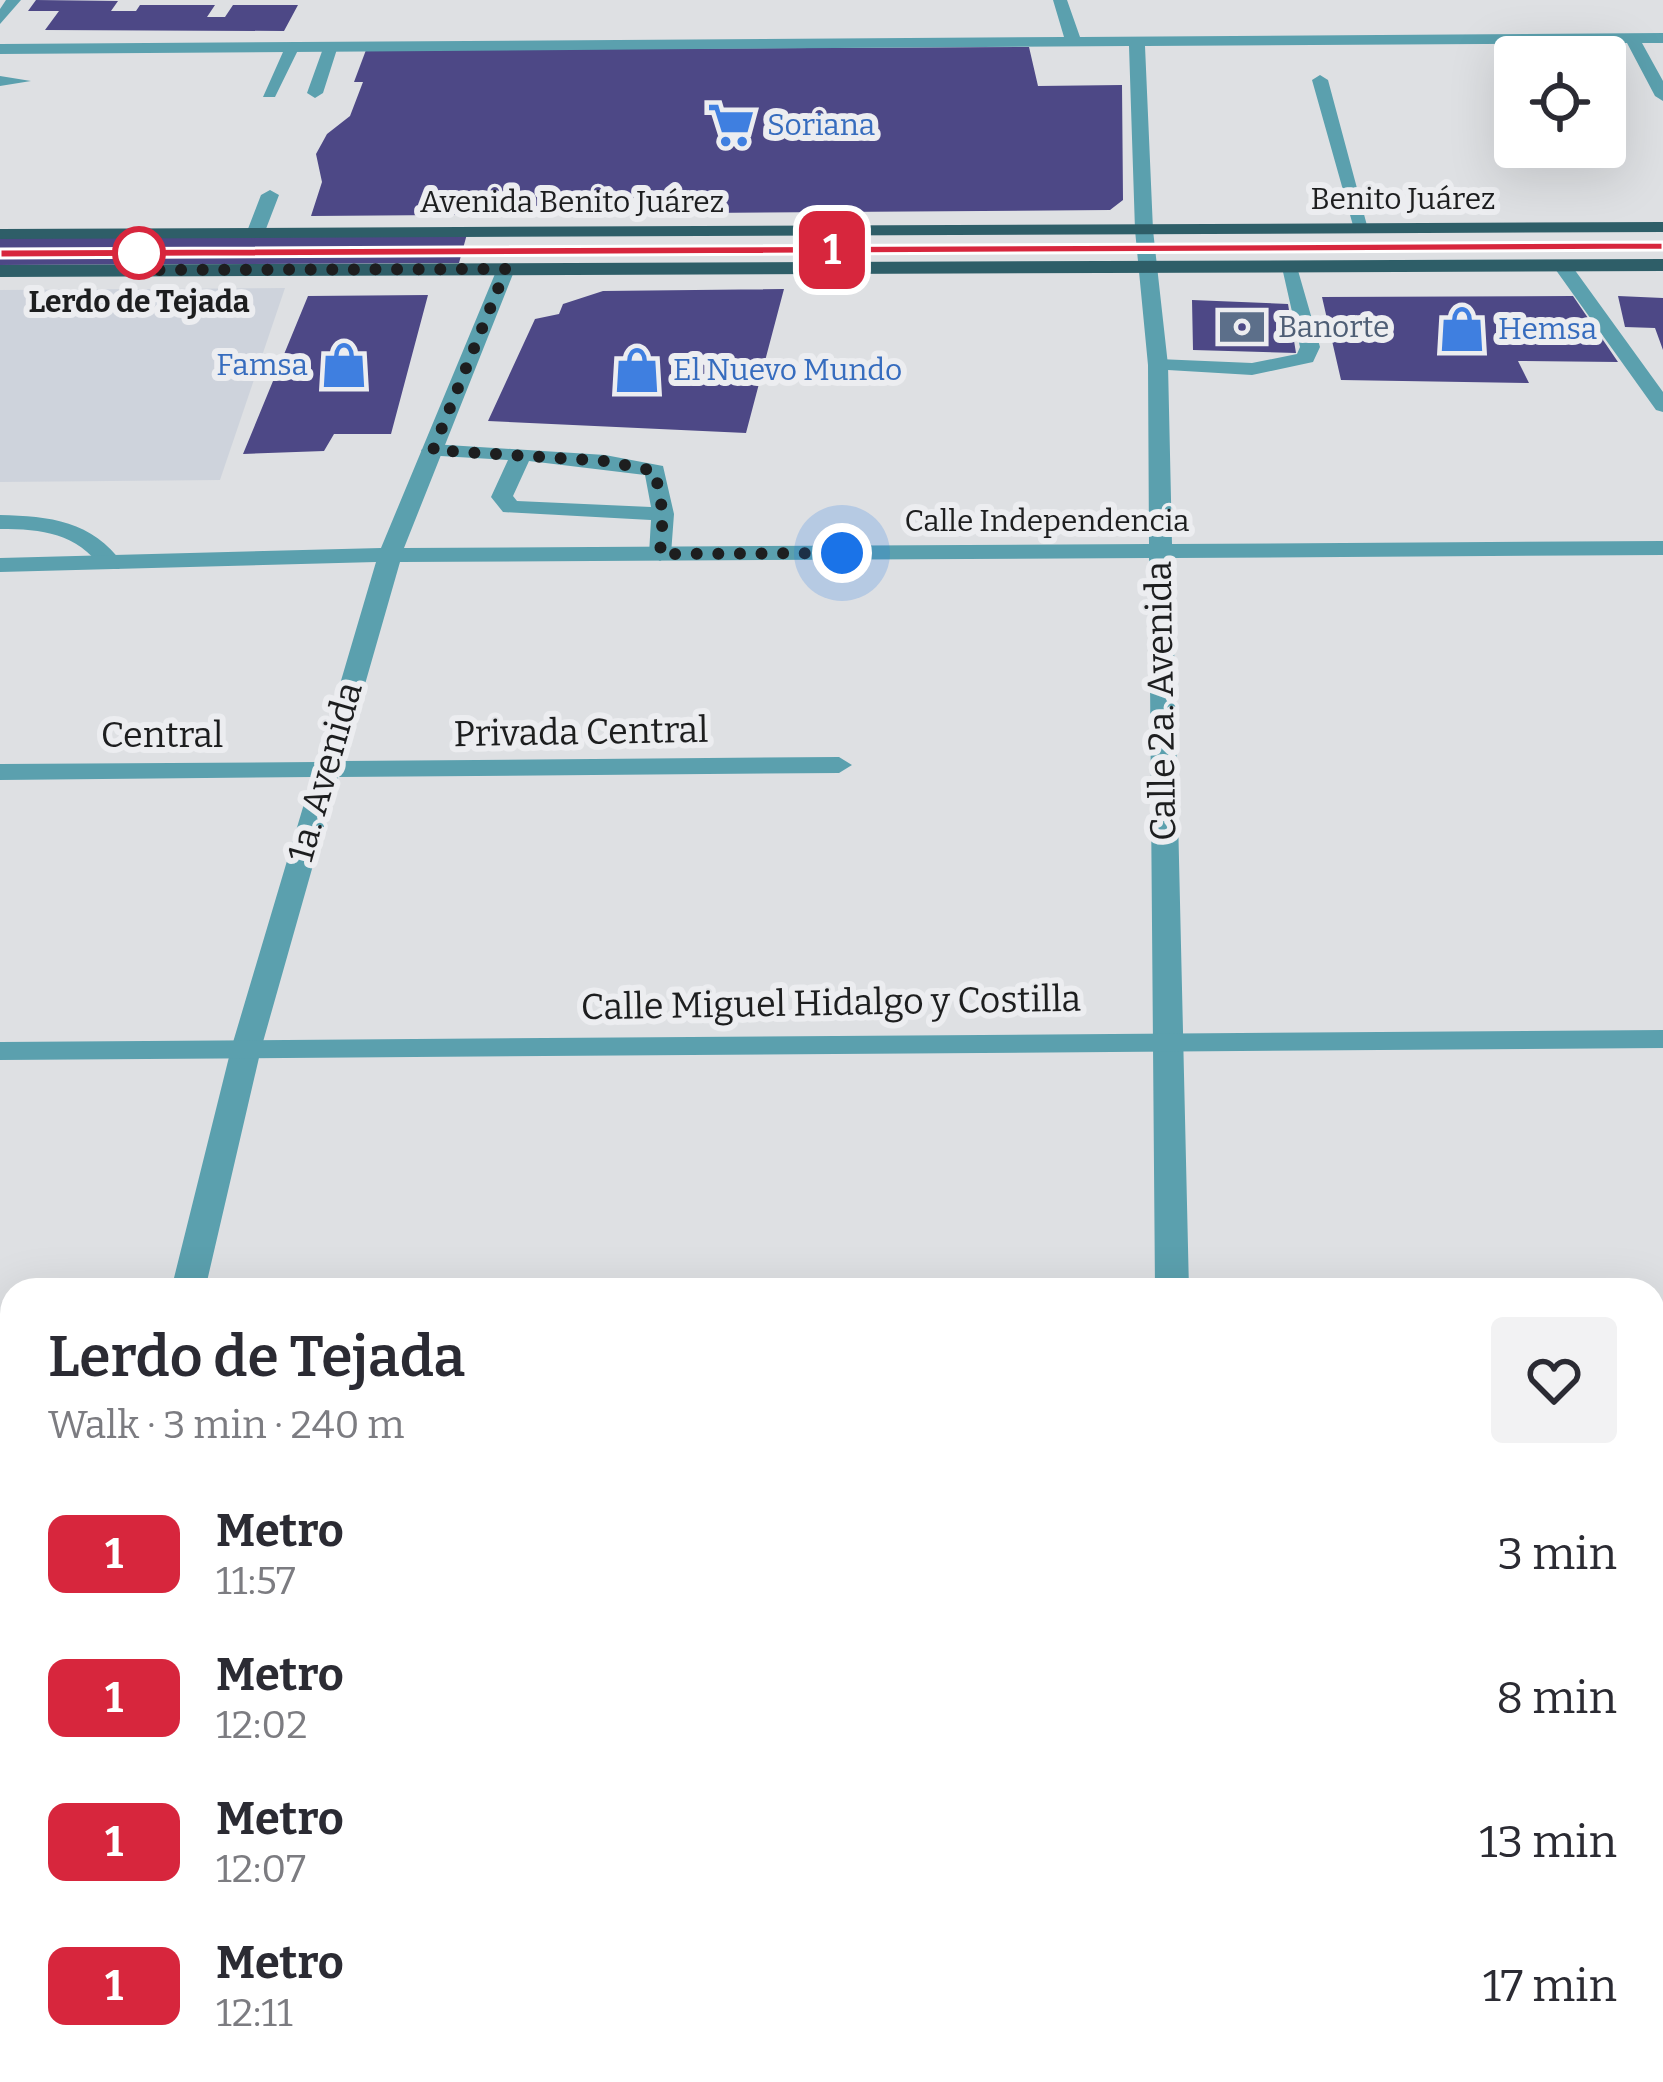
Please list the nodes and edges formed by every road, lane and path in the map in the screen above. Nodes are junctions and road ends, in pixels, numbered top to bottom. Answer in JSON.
{"nodes":[{"id":1,"x":14,"y":0,"type":"edge"},
{"id":2,"x":1060,"y":0,"type":"edge"},
{"id":3,"x":0,"y":18,"type":"edge"},
{"id":4,"x":1632,"y":38,"type":"junction"},
{"id":5,"x":1663,"y":38,"type":"edge"},
{"id":6,"x":1073,"y":40,"type":"junction"},
{"id":7,"x":1137,"y":40,"type":"junction"},
{"id":8,"x":292,"y":46,"type":"junction"},
{"id":9,"x":330,"y":46,"type":"junction"},
{"id":10,"x":0,"y":49,"type":"edge"},
{"id":11,"x":1320,"y":80,"type":"dead end"},
{"id":12,"x":315,"y":93,"type":"dead end"},
{"id":13,"x":269,"y":94,"type":"dead end"},
{"id":14,"x":1663,"y":96,"type":"edge"},
{"id":15,"x":270,"y":195,"type":"dead end"},
{"id":16,"x":1663,"y":227,"type":"edge"},
{"id":17,"x":1363,"y":229,"type":"junction"},
{"id":18,"x":1144,"y":230,"type":"junction"},
{"id":19,"x":255,"y":233,"type":"junction"},
{"id":20,"x":0,"y":234,"type":"edge"},
{"id":21,"x":1663,"y":265,"type":"edge"},
{"id":22,"x":1562,"y":266,"type":"junction"},
{"id":23,"x":1288,"y":267,"type":"junction"},
{"id":24,"x":1147,"y":268,"type":"junction"},
{"id":25,"x":506,"y":269,"type":"junction"},
{"id":26,"x":0,"y":271,"type":"edge"},
{"id":27,"x":1158,"y":365,"type":"junction"},
{"id":28,"x":1663,"y":406,"type":"edge"},
{"id":29,"x":433,"y":450,"type":"junction"},
{"id":30,"x":521,"y":454,"type":"junction"},
{"id":31,"x":663,"y":514,"type":"junction"},
{"id":32,"x":0,"y":522,"type":"edge"},
{"id":33,"x":1663,"y":548,"type":"edge"},
{"id":34,"x":1159,"y":550,"type":"junction"},
{"id":35,"x":660,"y":554,"type":"junction"},
{"id":36,"x":390,"y":555,"type":"junction"},
{"id":37,"x":111,"y":564,"type":"junction"},
{"id":38,"x":0,"y":565,"type":"edge"},
{"id":39,"x":839,"y":765,"type":"dead end"},
{"id":40,"x":324,"y":771,"type":"junction"},
{"id":41,"x":0,"y":772,"type":"edge"},
{"id":42,"x":1165,"y":1039,"type":"junction"},
{"id":43,"x":1663,"y":1039,"type":"edge"},
{"id":44,"x":246,"y":1049,"type":"junction"},
{"id":45,"x":0,"y":1051,"type":"edge"},
{"id":46,"x":191,"y":1278,"type":"edge"},
{"id":47,"x":1172,"y":1278,"type":"edge"}],
"edges":[{"from":1,"to":3,"type":"street"},
{"from":2,"to":6,"type":"street"},
{"from":4,"to":5,"type":"street"},
{"from":4,"to":7,"type":"street"},
{"from":4,"to":14,"type":"street"},
{"from":6,"to":7,"type":"street"},
{"from":6,"to":9,"type":"street"},
{"from":7,"to":18,"type":"street","name":"Calle 2a. Avenida"},
{"from":8,"to":9,"type":"street"},
{"from":8,"to":10,"type":"street"},
{"from":8,"to":13,"type":"street"},
{"from":9,"to":12,"type":"street"},
{"from":11,"to":17,"type":"street"},
{"from":15,"to":19,"type":"street"},
{"from":16,"to":17,"type":"main road","name":"Benito Juárez"},
{"from":17,"to":18,"type":"main road","name":"Benito Juárez"},
{"from":18,"to":19,"type":"main road","name":"Avenida Benito Juárez"},
{"from":18,"to":24,"type":"street","name":"Calle 2a. Avenida"},
{"from":19,"to":20,"type":"main road","name":"Avenida Benito Juárez"},
{"from":21,"to":22,"type":"main road","name":"Avenida Benito Juárez"},
{"from":22,"to":23,"type":"main road","name":"Avenida Benito Juárez"},
{"from":22,"to":28,"type":"street"},
{"from":23,"to":24,"type":"main road","name":"Avenida Benito Juárez"},
{"from":23,"to":27,"type":"street"},
{"from":24,"to":25,"type":"main road","name":"Avenida Benito Juárez"},
{"from":24,"to":27,"type":"street","name":"Calle 2a. Avenida"},
{"from":25,"to":26,"type":"main road","name":"Avenida Benito Juárez"},
{"from":25,"to":29,"type":"street","name":"1a. Avenida"},
{"from":27,"to":34,"type":"street","name":"Calle 2a. Avenida"},
{"from":29,"to":30,"type":"street"},
{"from":29,"to":36,"type":"street","name":"1a. Avenida"},
{"from":30,"to":31,"type":"street"},
{"from":30,"to":31,"type":"street"},
{"from":31,"to":35,"type":"street"},
{"from":32,"to":37,"type":"street"},
{"from":33,"to":34,"type":"street","name":"Calle Independencia"},
{"from":34,"to":35,"type":"street","name":"Calle Independencia"},
{"from":34,"to":42,"type":"street","name":"Calle 2a. Avenida"},
{"from":35,"to":36,"type":"street","name":"Calle Independencia"},
{"from":36,"to":37,"type":"street","name":"Calle Independencia"},
{"from":36,"to":40,"type":"street","name":"1a. Avenida"},
{"from":37,"to":38,"type":"street","name":"Calle Independencia"},
{"from":39,"to":40,"type":"street","name":"Privada Central"},
{"from":40,"to":41,"type":"street","name":"Central"},
{"from":40,"to":44,"type":"street","name":"1a. Avenida"},
{"from":42,"to":43,"type":"street","name":"Calle Miguel Hidalgo y Costilla"},
{"from":42,"to":44,"type":"street","name":"Calle Miguel Hidalgo y Costilla"},
{"from":42,"to":47,"type":"street","name":"Calle 2a. Avenida"},
{"from":44,"to":45,"type":"street","name":"Calle Miguel Hidalgo y Costilla"},
{"from":44,"to":46,"type":"street","name":"1a. Avenida"}]}
